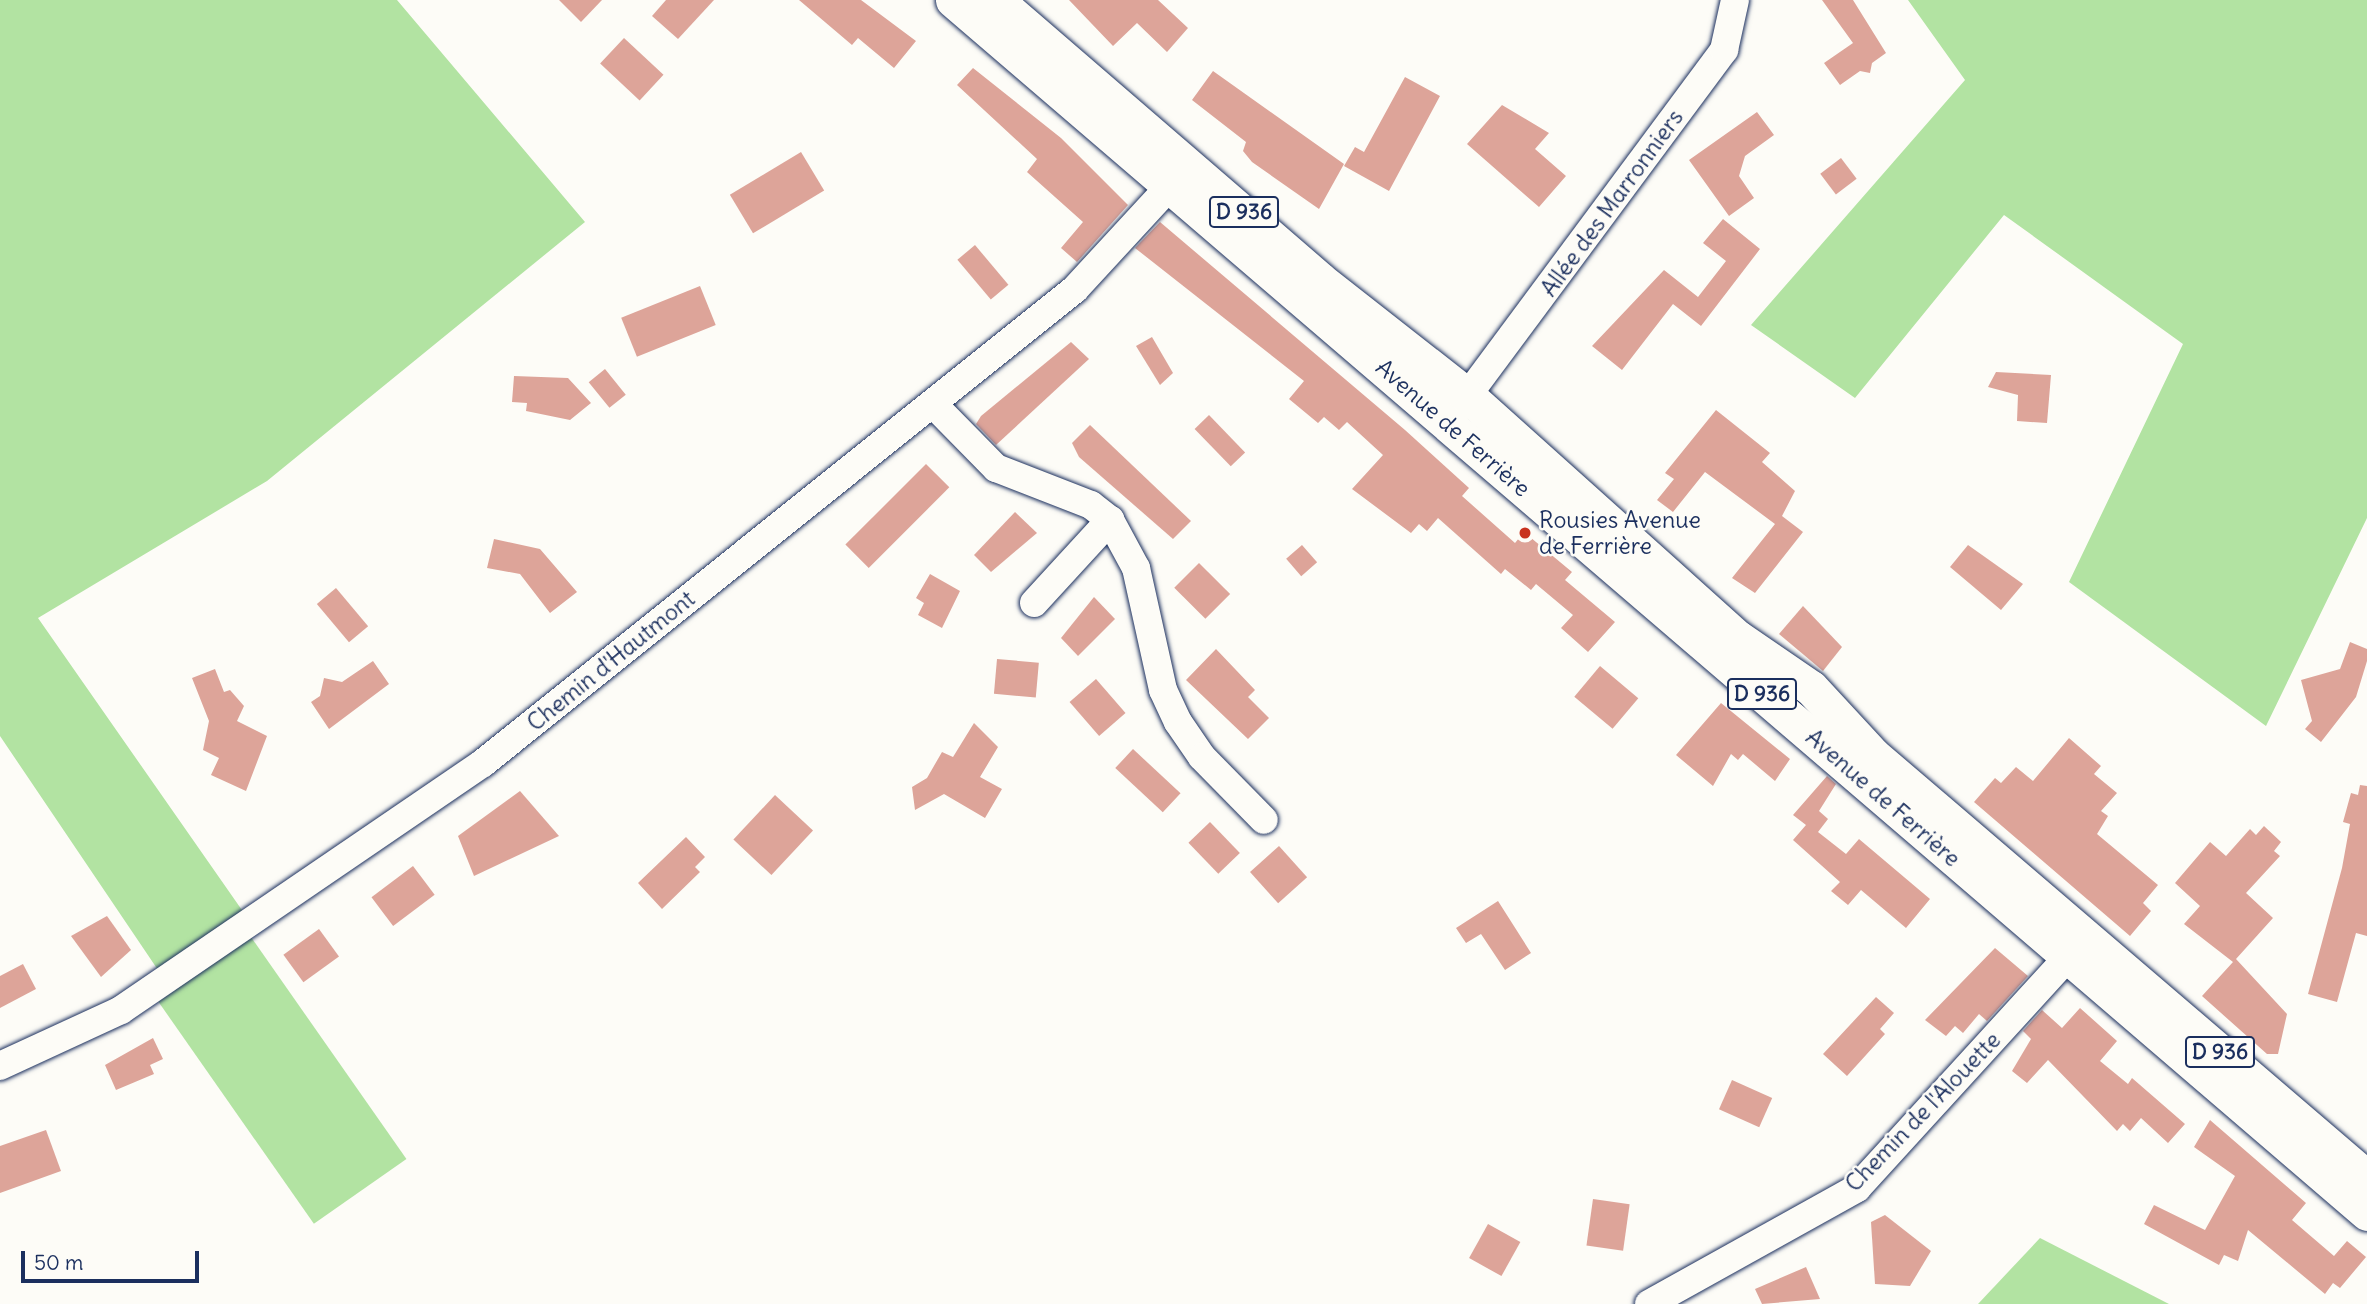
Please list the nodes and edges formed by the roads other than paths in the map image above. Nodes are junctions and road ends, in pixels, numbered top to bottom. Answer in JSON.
{"nodes":[{"id":1,"x":953,"y":0,"type":"edge"},
{"id":2,"x":996,"y":0,"type":"edge"},
{"id":3,"x":1735,"y":0,"type":"edge"},
{"id":4,"x":1165,"y":144,"type":"junction"},
{"id":5,"x":1206,"y":177,"type":"junction"},
{"id":6,"x":1170,"y":186,"type":"junction"},
{"id":7,"x":933,"y":404,"type":"junction"},
{"id":8,"x":1459,"y":414,"type":"junction"},
{"id":9,"x":1110,"y":520,"type":"junction"},
{"id":10,"x":1034,"y":603,"type":"dead end"},
{"id":11,"x":1264,"y":820,"type":"dead end"},
{"id":12,"x":2079,"y":944,"type":"junction"},
{"id":13,"x":0,"y":1066,"type":"edge"},
{"id":14,"x":2367,"y":1178,"type":"edge"},
{"id":15,"x":2367,"y":1213,"type":"edge"},
{"id":16,"x":1649,"y":1304,"type":"edge"}],
"edges":[{"from":1,"to":6,"type":"main road","name":"Avenue de Ferrière","number":"D 936"},
{"from":2,"to":4,"type":"main road","name":"Avenue de Ferrière","number":"D 936"},
{"from":3,"to":8,"type":"street","name":"Allée des Marronniers"},
{"from":4,"to":5,"type":"main road","name":"Avenue de Ferrière","number":"D 936"},
{"from":4,"to":6,"type":"street"},
{"from":5,"to":6,"type":"street"},
{"from":5,"to":8,"type":"main road","name":"Avenue de Ferrière","number":"D 936"},
{"from":6,"to":7,"type":"street","name":"Chemin d'Hautmont"},
{"from":6,"to":8,"type":"main road","name":"Avenue de Ferrière","number":"D 936"},
{"from":7,"to":9,"type":"street"},
{"from":7,"to":13,"type":"street","name":"Chemin d'Hautmont"},
{"from":8,"to":12,"type":"main road","name":"Avenue de Ferrière","number":"D 936"},
{"from":9,"to":10,"type":"street"},
{"from":9,"to":11,"type":"street"},
{"from":12,"to":14,"type":"main road","name":"Avenue de Ferrière","number":"D 936"},
{"from":12,"to":15,"type":"main road","name":"Avenue de Ferrière","number":"D 936"},
{"from":12,"to":16,"type":"street","name":"Chemin de l'Alouette"}]}
